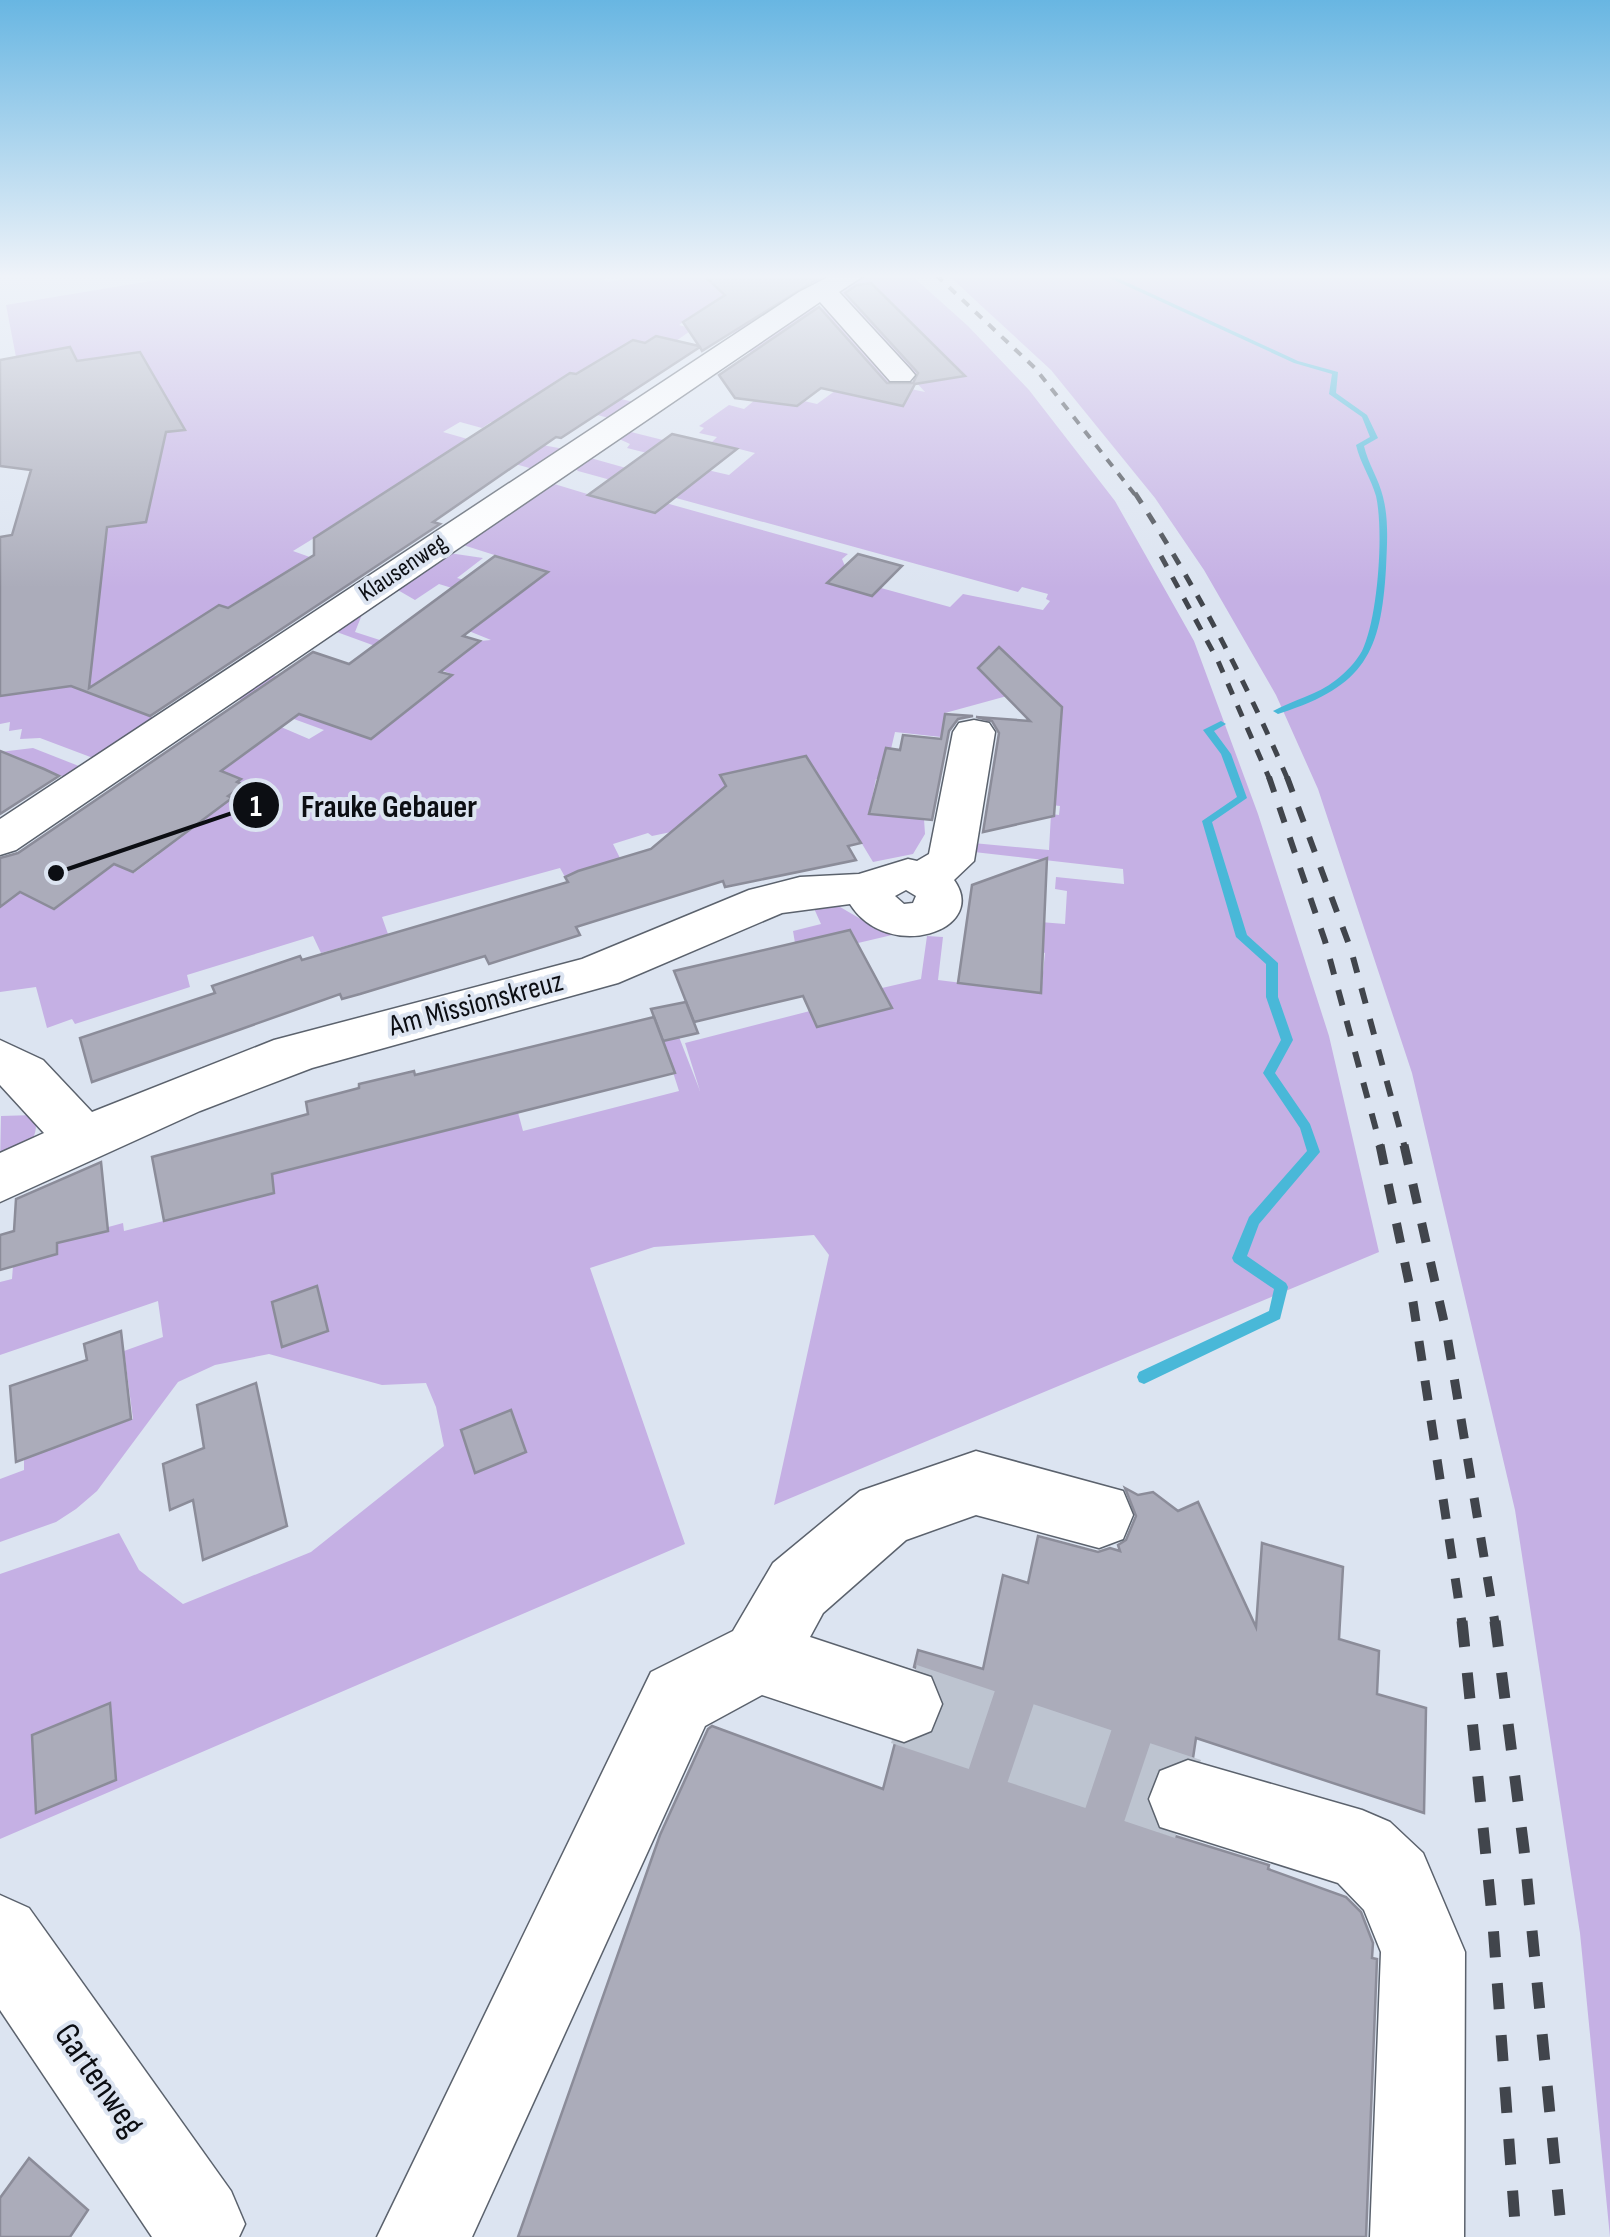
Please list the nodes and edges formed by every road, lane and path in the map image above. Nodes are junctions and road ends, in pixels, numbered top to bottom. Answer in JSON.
{"nodes":[{"id":1,"x":691,"y":379,"type":"edge"},
{"id":2,"x":974,"y":732,"type":"dead end"},
{"id":3,"x":0,"y":840,"type":"edge"},
{"id":4,"x":0,"y":1060,"type":"edge"},
{"id":5,"x":83,"y":1139,"type":"junction"},
{"id":6,"x":0,"y":1179,"type":"edge"},
{"id":7,"x":1099,"y":1515,"type":"dead end"},
{"id":8,"x":759,"y":1658,"type":"junction"},
{"id":9,"x":904,"y":1704,"type":"tunnel mouth"},
{"id":10,"x":1188,"y":1799,"type":"tunnel mouth"},
{"id":11,"x":0,"y":1936,"type":"edge"},
{"id":12,"x":198,"y":2224,"type":"dead end"},
{"id":13,"x":424,"y":2237,"type":"edge"},
{"id":14,"x":1417,"y":2237,"type":"edge"}],
"edges":[{"from":1,"to":3,"type":"street","name":"Klausenweg"},
{"from":2,"to":5,"type":"street","name":"Am Missionskreuz"},
{"from":4,"to":5,"type":"street"},
{"from":5,"to":6,"type":"street","name":"Am Missionskreuz"},
{"from":7,"to":8,"type":"street"},
{"from":8,"to":9,"type":"street"},
{"from":8,"to":13,"type":"street"},
{"from":10,"to":14,"type":"street"},
{"from":11,"to":12,"type":"street","name":"Gartenweg"}]}
